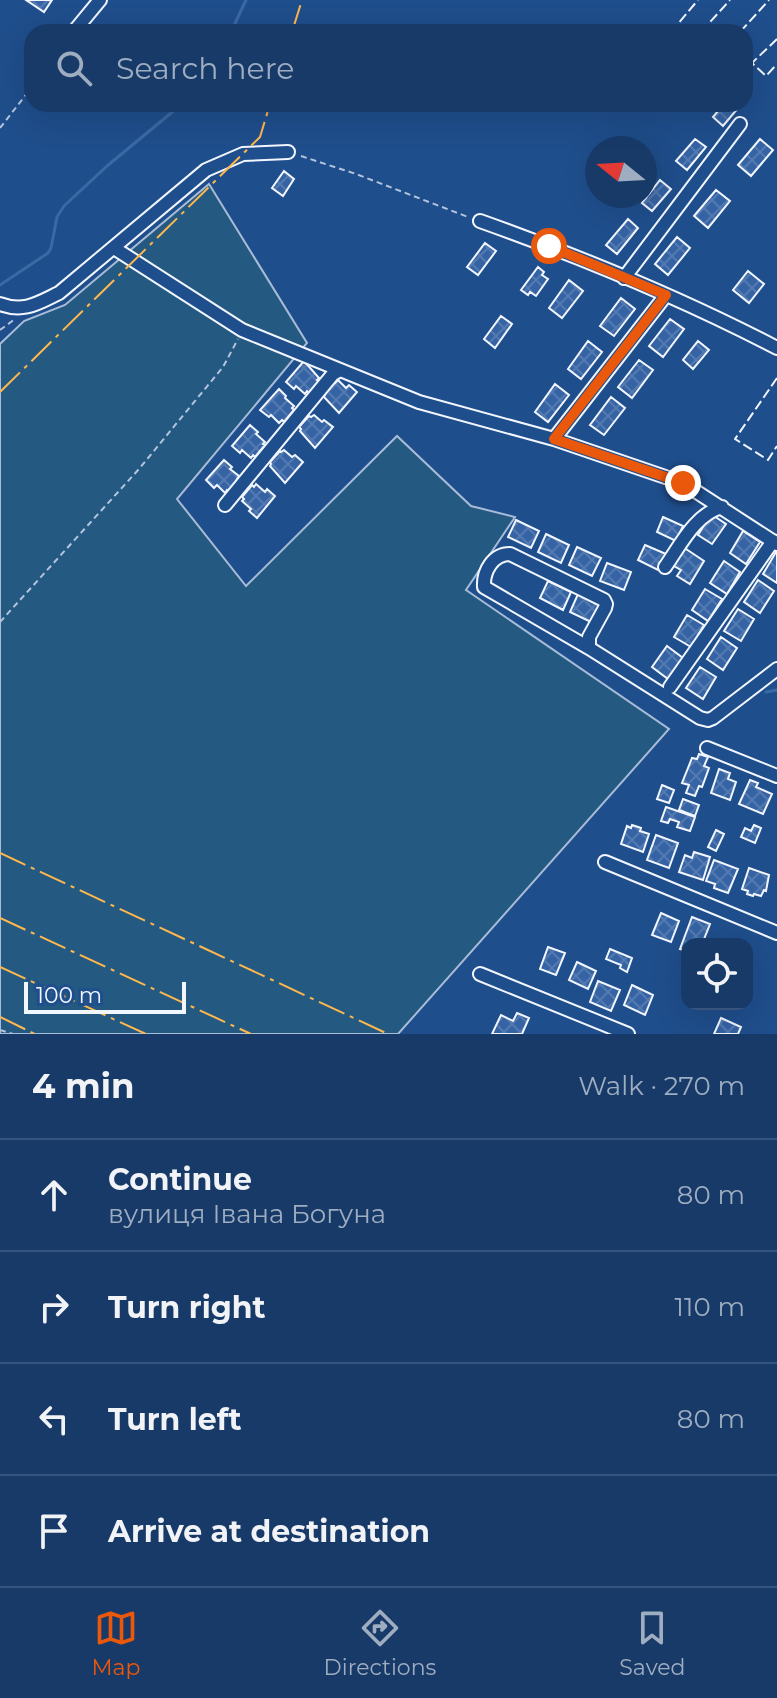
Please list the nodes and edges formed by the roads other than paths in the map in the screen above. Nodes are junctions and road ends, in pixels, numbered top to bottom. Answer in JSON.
{"nodes":[{"id":1,"x":100,"y":0,"type":"edge"},
{"id":2,"x":80,"y":24,"type":"edge"},
{"id":3,"x":740,"y":124,"type":"dead end"},
{"id":4,"x":288,"y":152,"type":"road end"},
{"id":5,"x":480,"y":221,"type":"road end"},
{"id":6,"x":114,"y":248,"type":"junction"},
{"id":7,"x":624,"y":278,"type":"junction"},
{"id":8,"x":666,"y":295,"type":"junction"},
{"id":9,"x":0,"y":304,"type":"edge"},
{"id":10,"x":777,"y":348,"type":"edge"},
{"id":11,"x":340,"y":370,"type":"junction"},
{"id":12,"x":554,"y":439,"type":"junction"},
{"id":13,"x":225,"y":505,"type":"dead end"},
{"id":14,"x":722,"y":507,"type":"junction"},
{"id":15,"x":775,"y":542,"type":"edge"},
{"id":16,"x":665,"y":567,"type":"dead end"},
{"id":17,"x":589,"y":648,"type":"junction"},
{"id":18,"x":777,"y":669,"type":"edge"},
{"id":19,"x":670,"y":687,"type":"dead end"},
{"id":20,"x":707,"y":748,"type":"dead end"},
{"id":21,"x":777,"y":776,"type":"edge"},
{"id":22,"x":605,"y":862,"type":"dead end"},
{"id":23,"x":777,"y":933,"type":"edge"},
{"id":24,"x":480,"y":974,"type":"dead end"},
{"id":25,"x":628,"y":1034,"type":"edge"}],
"edges":[{"from":1,"to":2,"type":"street"},
{"from":3,"to":7,"type":"street"},
{"from":4,"to":6,"type":"street"},
{"from":5,"to":7,"type":"street"},
{"from":6,"to":9,"type":"street"},
{"from":6,"to":11,"type":"street"},
{"from":7,"to":8,"type":"street"},
{"from":8,"to":10,"type":"street"},
{"from":8,"to":12,"type":"street"},
{"from":11,"to":12,"type":"street"},
{"from":11,"to":13,"type":"street"},
{"from":12,"to":14,"type":"street"},
{"from":14,"to":15,"type":"street"},
{"from":14,"to":16,"type":"street"},
{"from":15,"to":19,"type":"street"},
{"from":17,"to":17,"type":"street"},
{"from":17,"to":18,"type":"street"},
{"from":20,"to":21,"type":"street"},
{"from":22,"to":23,"type":"street"},
{"from":24,"to":25,"type":"street"}]}
